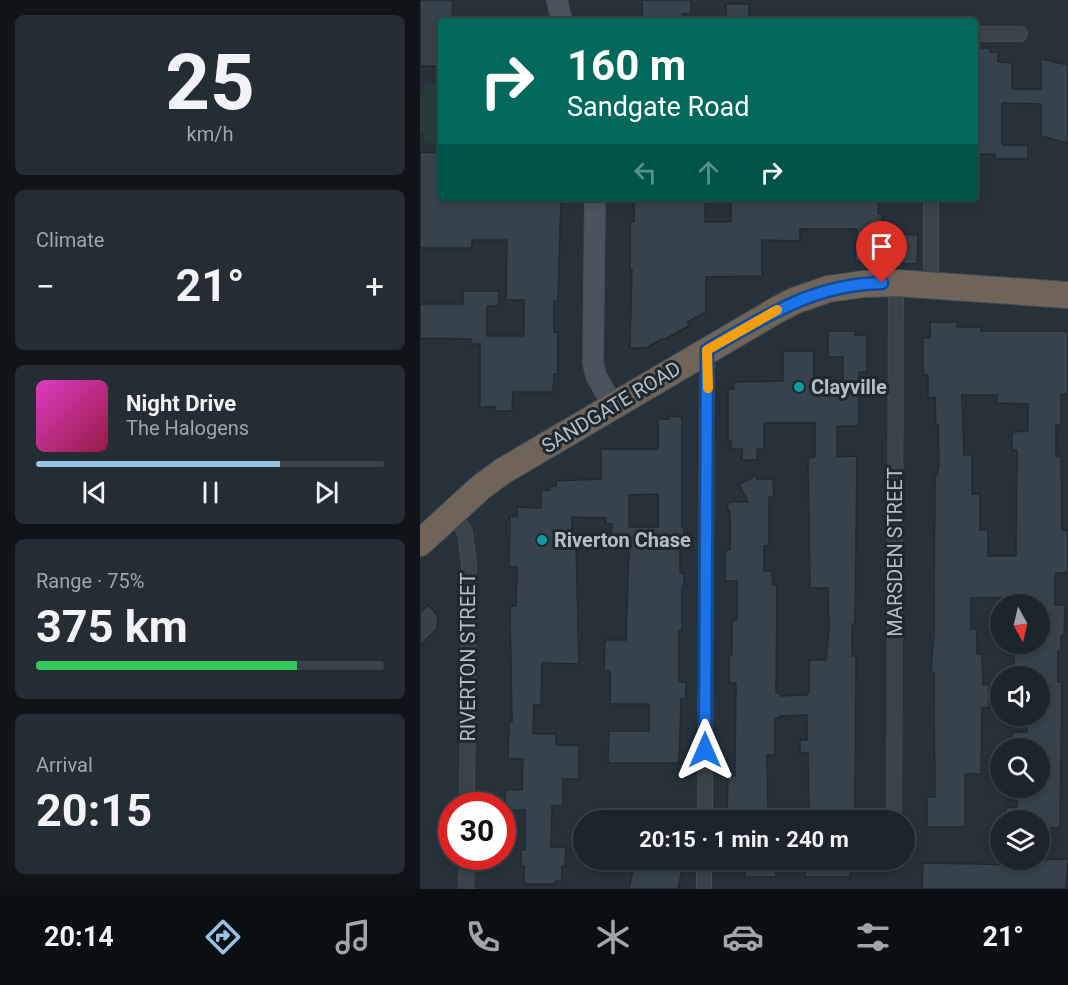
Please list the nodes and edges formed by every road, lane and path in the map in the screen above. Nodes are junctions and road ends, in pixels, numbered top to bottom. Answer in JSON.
{"nodes":[{"id":1,"x":557,"y":0,"type":"edge"},
{"id":2,"x":561,"y":18,"type":"edge"},
{"id":3,"x":978,"y":34,"type":"edge"},
{"id":4,"x":1020,"y":34,"type":"dead end"},
{"id":5,"x":595,"y":201,"type":"edge"},
{"id":6,"x":931,"y":201,"type":"edge"},
{"id":7,"x":896,"y":283,"type":"junction"},
{"id":8,"x":930,"y":286,"type":"junction"},
{"id":9,"x":1068,"y":295,"type":"edge"},
{"id":10,"x":707,"y":350,"type":"junction"},
{"id":11,"x":613,"y":405,"type":"junction"},
{"id":12,"x":453,"y":513,"type":"junction"},
{"id":13,"x":420,"y":543,"type":"edge"},
{"id":14,"x":467,"y":792,"type":"edge"},
{"id":15,"x":705,"y":810,"type":"edge"},
{"id":16,"x":894,"y":810,"type":"edge"},
{"id":17,"x":467,"y":870,"type":"edge"},
{"id":18,"x":704,"y":870,"type":"edge"},
{"id":19,"x":466,"y":889,"type":"edge"},
{"id":20,"x":704,"y":889,"type":"edge"}],
"edges":[{"from":1,"to":2,"type":"street"},
{"from":3,"to":4,"type":"street"},
{"from":5,"to":11,"type":"street"},
{"from":6,"to":8,"type":"street"},
{"from":7,"to":8,"type":"highway","name":"SANDGATE ROAD"},
{"from":7,"to":10,"type":"highway","name":"SANDGATE ROAD"},
{"from":7,"to":16,"type":"street","name":"MARSDEN STREET"},
{"from":8,"to":9,"type":"highway","name":"SANDGATE ROAD"},
{"from":10,"to":11,"type":"highway","name":"SANDGATE ROAD"},
{"from":10,"to":15,"type":"street"},
{"from":11,"to":12,"type":"highway","name":"SANDGATE ROAD"},
{"from":12,"to":13,"type":"highway","name":"SANDGATE ROAD"},
{"from":12,"to":14,"type":"street","name":"RIVERTON STREET"},
{"from":17,"to":19,"type":"street"},
{"from":18,"to":20,"type":"street"}]}
